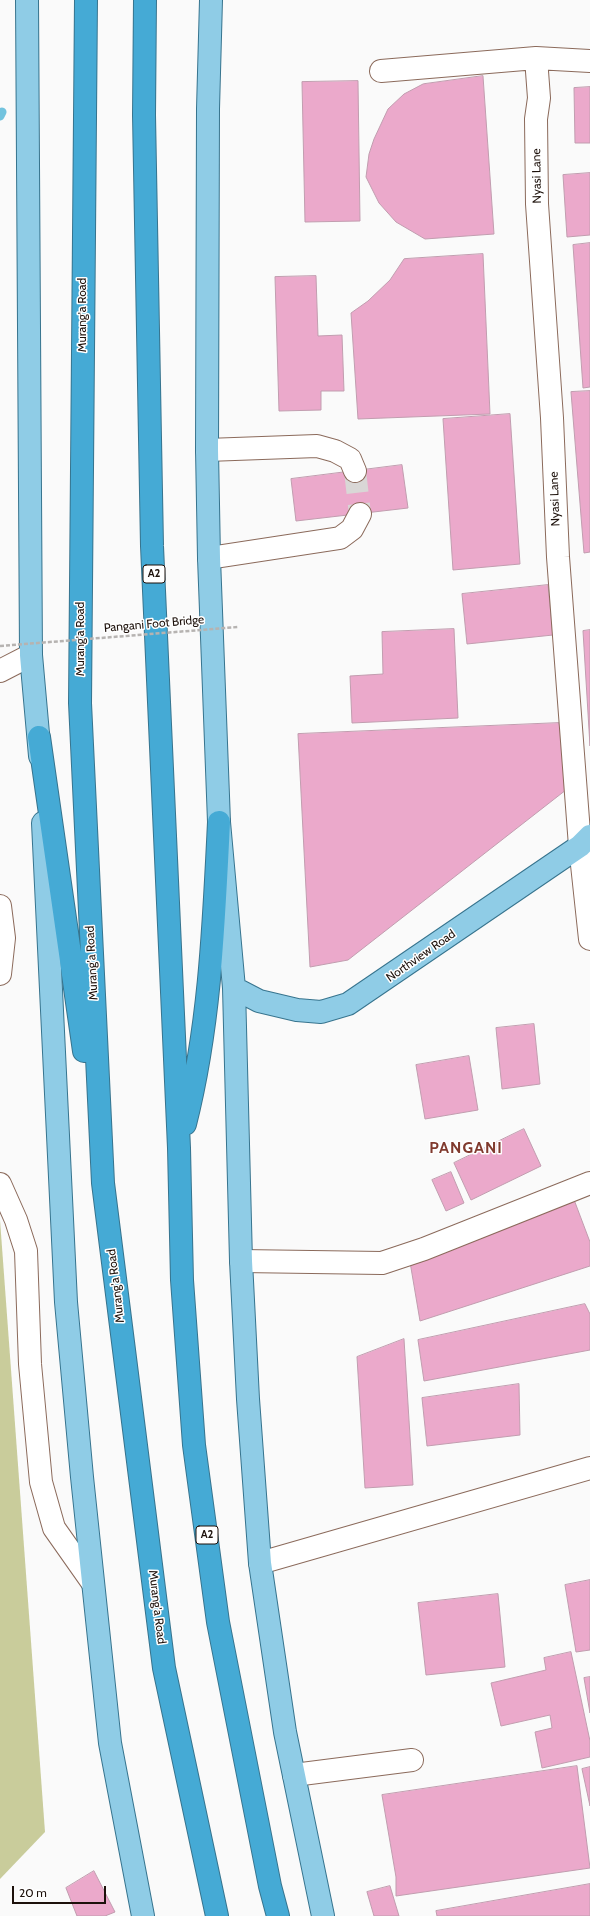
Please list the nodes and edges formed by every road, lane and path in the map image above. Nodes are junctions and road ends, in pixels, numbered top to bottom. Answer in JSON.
{"nodes":[{"id":1,"x":27,"y":0,"type":"edge"},
{"id":2,"x":86,"y":0,"type":"edge"},
{"id":3,"x":145,"y":0,"type":"edge"},
{"id":4,"x":212,"y":0,"type":"edge"},
{"id":5,"x":536,"y":58,"type":"junction"},
{"id":6,"x":590,"y":61,"type":"edge"},
{"id":7,"x":381,"y":70,"type":"dead end"},
{"id":8,"x":207,"y":450,"type":"junction"},
{"id":9,"x":355,"y":471,"type":"tunnel mouth"},
{"id":10,"x":360,"y":514,"type":"tunnel mouth"},
{"id":11,"x":209,"y":558,"type":"junction"},
{"id":12,"x":238,"y":627,"type":"dead end"},
{"id":13,"x":0,"y":646,"type":"edge"},
{"id":14,"x":31,"y":655,"type":"junction"},
{"id":15,"x":0,"y":671,"type":"edge"},
{"id":16,"x":39,"y":738,"type":"junction"},
{"id":17,"x":219,"y":822,"type":"junction"},
{"id":18,"x":585,"y":841,"type":"edge"},
{"id":19,"x":0,"y":906,"type":"edge"},
{"id":20,"x":590,"y":939,"type":"edge"},
{"id":21,"x":0,"y":974,"type":"edge"},
{"id":22,"x":234,"y":988,"type":"junction"},
{"id":23,"x":179,"y":1148,"type":"junction"},
{"id":24,"x":103,"y":1183,"type":"junction"},
{"id":25,"x":590,"y":1183,"type":"edge"},
{"id":26,"x":0,"y":1184,"type":"edge"},
{"id":27,"x":241,"y":1261,"type":"junction"},
{"id":28,"x":590,"y":1468,"type":"edge"},
{"id":29,"x":260,"y":1563,"type":"junction"},
{"id":30,"x":92,"y":1582,"type":"junction"},
{"id":31,"x":412,"y":1760,"type":"dead end"},
{"id":32,"x":294,"y":1775,"type":"junction"},
{"id":33,"x":142,"y":1916,"type":"edge"},
{"id":34,"x":217,"y":1916,"type":"edge"},
{"id":35,"x":278,"y":1916,"type":"edge"},
{"id":36,"x":323,"y":1916,"type":"edge"}],
"edges":[{"from":1,"to":14,"type":"main road"},
{"from":2,"to":24,"type":"highway","name":"Murang'a Road"},
{"from":3,"to":23,"type":"highway","number":"A2"},
{"from":4,"to":8,"type":"main road"},
{"from":5,"to":6,"type":"street"},
{"from":5,"to":7,"type":"street"},
{"from":5,"to":18,"type":"street","name":"Nyasi Lane"},
{"from":8,"to":9,"type":"street"},
{"from":8,"to":11,"type":"main road"},
{"from":10,"to":11,"type":"street"},
{"from":11,"to":17,"type":"main road"},
{"from":12,"to":13,"type":"path","name":"Pangani Foot Bridge","bridge":true},
{"from":14,"to":15,"type":"street"},
{"from":14,"to":16,"type":"main road"},
{"from":16,"to":24,"type":"highway"},
{"from":16,"to":30,"type":"main road"},
{"from":17,"to":22,"type":"main road"},
{"from":17,"to":23,"type":"highway"},
{"from":18,"to":20,"type":"street","name":"Nyasi Lane"},
{"from":18,"to":22,"type":"main road","name":"Northview Road"},
{"from":19,"to":21,"type":"street"},
{"from":22,"to":27,"type":"main road"},
{"from":23,"to":35,"type":"highway","number":"A2"},
{"from":24,"to":34,"type":"highway","name":"Murang'a Road"},
{"from":25,"to":27,"type":"street"},
{"from":26,"to":30,"type":"street"},
{"from":27,"to":29,"type":"main road"},
{"from":28,"to":29,"type":"street"},
{"from":29,"to":32,"type":"main road"},
{"from":30,"to":33,"type":"main road"},
{"from":31,"to":32,"type":"street"},
{"from":32,"to":36,"type":"main road"}]}
